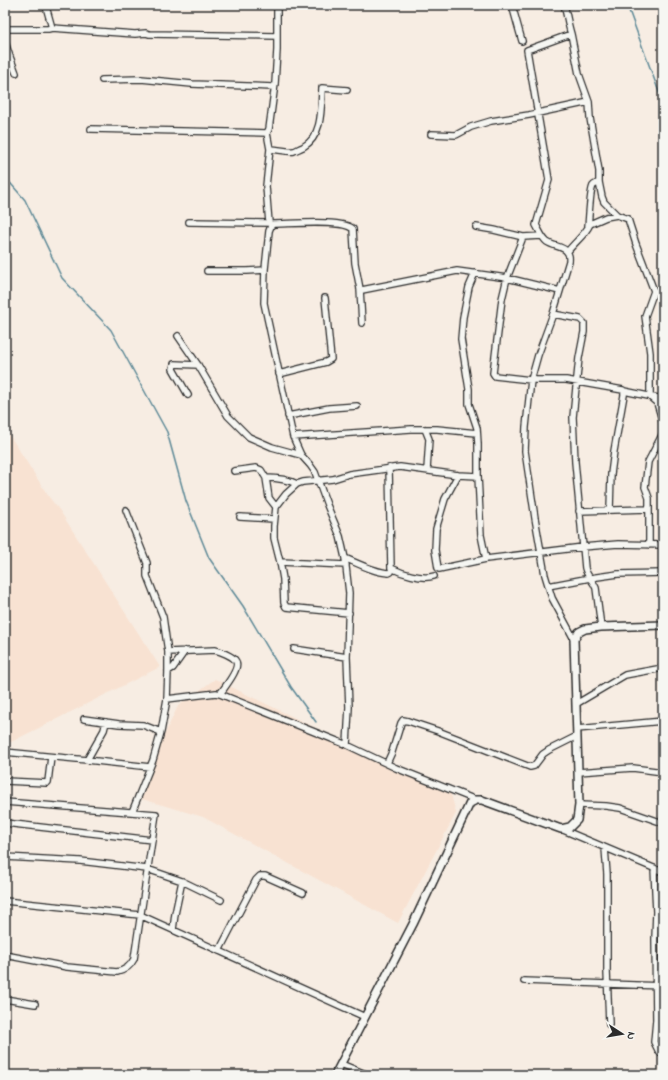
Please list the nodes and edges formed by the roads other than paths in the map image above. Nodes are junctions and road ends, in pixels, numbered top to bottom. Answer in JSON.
{"nodes":[{"id":1,"x":44,"y":5,"type":"edge"},
{"id":2,"x":277,"y":5,"type":"edge"},
{"id":3,"x":512,"y":5,"type":"edge"},
{"id":4,"x":564,"y":5,"type":"edge"},
{"id":5,"x":52,"y":28,"type":"junction"},
{"id":6,"x":5,"y":29,"type":"edge"},
{"id":7,"x":571,"y":34,"type":"junction"},
{"id":8,"x":277,"y":36,"type":"junction"},
{"id":9,"x":5,"y":41,"type":"edge"},
{"id":10,"x":522,"y":41,"type":"dead end"},
{"id":11,"x":16,"y":73,"type":"dead end"},
{"id":12,"x":102,"y":80,"type":"dead end"},
{"id":13,"x":273,"y":87,"type":"junction"},
{"id":14,"x":347,"y":90,"type":"dead end"},
{"id":15,"x":589,"y":102,"type":"junction"},
{"id":16,"x":537,"y":113,"type":"junction"},
{"id":17,"x":91,"y":129,"type":"dead end"},
{"id":18,"x":267,"y":132,"type":"junction"},
{"id":19,"x":432,"y":134,"type":"dead end"},
{"id":20,"x":270,"y":149,"type":"junction"},
{"id":21,"x":599,"y":182,"type":"junction"},
{"id":22,"x":617,"y":215,"type":"junction"},
{"id":23,"x":189,"y":222,"type":"dead end"},
{"id":24,"x":270,"y":224,"type":"junction"},
{"id":25,"x":476,"y":227,"type":"dead end"},
{"id":26,"x":586,"y":232,"type":"junction"},
{"id":27,"x":542,"y":236,"type":"junction"},
{"id":28,"x":523,"y":237,"type":"junction"},
{"id":29,"x":568,"y":250,"type":"junction"},
{"id":30,"x":265,"y":270,"type":"junction"},
{"id":31,"x":207,"y":271,"type":"dead end"},
{"id":32,"x":475,"y":273,"type":"junction"},
{"id":33,"x":507,"y":278,"type":"junction"},
{"id":34,"x":360,"y":289,"type":"junction"},
{"id":35,"x":654,"y":290,"type":"junction"},
{"id":36,"x":560,"y":291,"type":"junction"},
{"id":37,"x":663,"y":294,"type":"edge"},
{"id":38,"x":325,"y":298,"type":"dead end"},
{"id":39,"x":553,"y":314,"type":"junction"},
{"id":40,"x":362,"y":323,"type":"dead end"},
{"id":41,"x":178,"y":336,"type":"dead end"},
{"id":42,"x":198,"y":365,"type":"junction"},
{"id":43,"x":279,"y":374,"type":"junction"},
{"id":44,"x":531,"y":380,"type":"junction"},
{"id":45,"x":576,"y":382,"type":"junction"},
{"id":46,"x":624,"y":391,"type":"junction"},
{"id":47,"x":188,"y":395,"type":"dead end"},
{"id":48,"x":650,"y":396,"type":"junction"},
{"id":49,"x":663,"y":399,"type":"edge"},
{"id":50,"x":357,"y":406,"type":"dead end"},
{"id":51,"x":288,"y":416,"type":"junction"},
{"id":52,"x":663,"y":423,"type":"edge"},
{"id":53,"x":426,"y":429,"type":"junction"},
{"id":54,"x":477,"y":433,"type":"junction"},
{"id":55,"x":663,"y":433,"type":"edge"},
{"id":56,"x":294,"y":437,"type":"junction"},
{"id":57,"x":301,"y":456,"type":"junction"},
{"id":58,"x":389,"y":468,"type":"junction"},
{"id":59,"x":427,"y":470,"type":"junction"},
{"id":60,"x":234,"y":471,"type":"dead end"},
{"id":61,"x":458,"y":475,"type":"junction"},
{"id":62,"x":478,"y":476,"type":"junction"},
{"id":63,"x":266,"y":478,"type":"junction"},
{"id":64,"x":318,"y":481,"type":"junction"},
{"id":65,"x":297,"y":484,"type":"junction"},
{"id":66,"x":276,"y":507,"type":"junction"},
{"id":67,"x":649,"y":509,"type":"junction"},
{"id":68,"x":126,"y":510,"type":"dead end"},
{"id":69,"x":610,"y":510,"type":"junction"},
{"id":70,"x":579,"y":511,"type":"junction"},
{"id":71,"x":240,"y":517,"type":"dead end"},
{"id":72,"x":274,"y":519,"type":"junction"},
{"id":73,"x":649,"y":545,"type":"junction"},
{"id":74,"x":663,"y":545,"type":"edge"},
{"id":75,"x":583,"y":547,"type":"junction"},
{"id":76,"x":541,"y":553,"type":"junction"},
{"id":77,"x":345,"y":558,"type":"junction"},
{"id":78,"x":486,"y":559,"type":"junction"},
{"id":79,"x":280,"y":562,"type":"junction"},
{"id":80,"x":346,"y":565,"type":"junction"},
{"id":81,"x":392,"y":569,"type":"junction"},
{"id":82,"x":663,"y":573,"type":"edge"},
{"id":83,"x":434,"y":576,"type":"dead end"},
{"id":84,"x":590,"y":578,"type":"junction"},
{"id":85,"x":548,"y":586,"type":"junction"},
{"id":86,"x":349,"y":613,"type":"junction"},
{"id":87,"x":663,"y":625,"type":"edge"},
{"id":88,"x":600,"y":627,"type":"junction"},
{"id":89,"x":574,"y":638,"type":"junction"},
{"id":90,"x":294,"y":649,"type":"dead end"},
{"id":91,"x":186,"y":651,"type":"junction"},
{"id":92,"x":168,"y":652,"type":"junction"},
{"id":93,"x":347,"y":656,"type":"junction"},
{"id":94,"x":663,"y":668,"type":"edge"},
{"id":95,"x":168,"y":671,"type":"junction"},
{"id":96,"x":220,"y":694,"type":"junction"},
{"id":97,"x":167,"y":699,"type":"junction"},
{"id":98,"x":576,"y":704,"type":"junction"},
{"id":99,"x":84,"y":719,"type":"dead end"},
{"id":100,"x":663,"y":721,"type":"edge"},
{"id":101,"x":106,"y":722,"type":"junction"},
{"id":102,"x":161,"y":732,"type":"junction"},
{"id":103,"x":577,"y":733,"type":"junction"},
{"id":104,"x":347,"y":745,"type":"junction"},
{"id":105,"x":5,"y":752,"type":"edge"},
{"id":106,"x":51,"y":757,"type":"junction"},
{"id":107,"x":87,"y":760,"type":"junction"},
{"id":108,"x":387,"y":763,"type":"junction"},
{"id":109,"x":150,"y":767,"type":"junction"},
{"id":110,"x":578,"y":772,"type":"junction"},
{"id":111,"x":663,"y":772,"type":"edge"},
{"id":112,"x":5,"y":781,"type":"edge"},
{"id":113,"x":476,"y":800,"type":"junction"},
{"id":114,"x":5,"y":802,"type":"edge"},
{"id":115,"x":579,"y":805,"type":"junction"},
{"id":116,"x":132,"y":812,"type":"junction"},
{"id":117,"x":5,"y":823,"type":"edge"},
{"id":118,"x":663,"y":823,"type":"edge"},
{"id":119,"x":560,"y":829,"type":"junction"},
{"id":120,"x":152,"y":840,"type":"junction"},
{"id":121,"x":606,"y":848,"type":"junction"},
{"id":122,"x":5,"y":857,"type":"edge"},
{"id":123,"x":654,"y":868,"type":"junction"},
{"id":124,"x":147,"y":869,"type":"junction"},
{"id":125,"x":663,"y":872,"type":"edge"},
{"id":126,"x":182,"y":881,"type":"junction"},
{"id":127,"x":303,"y":893,"type":"dead end"},
{"id":128,"x":221,"y":900,"type":"dead end"},
{"id":129,"x":5,"y":901,"type":"edge"},
{"id":130,"x":140,"y":915,"type":"junction"},
{"id":131,"x":173,"y":930,"type":"junction"},
{"id":132,"x":219,"y":951,"type":"junction"},
{"id":133,"x":5,"y":955,"type":"edge"},
{"id":134,"x":524,"y":981,"type":"dead end"},
{"id":135,"x":607,"y":984,"type":"junction"},
{"id":136,"x":655,"y":985,"type":"junction"},
{"id":137,"x":663,"y":986,"type":"edge"},
{"id":138,"x":5,"y":999,"type":"edge"},
{"id":139,"x":35,"y":1004,"type":"dead end"},
{"id":140,"x":365,"y":1017,"type":"junction"},
{"id":141,"x":609,"y":1024,"type":"dead end"},
{"id":142,"x":663,"y":1054,"type":"edge"},
{"id":143,"x":341,"y":1064,"type":"junction"},
{"id":144,"x":335,"y":1075,"type":"edge"},
{"id":145,"x":368,"y":1075,"type":"edge"}],
"edges":[{"from":1,"to":5,"type":"street"},
{"from":2,"to":8,"type":"street"},
{"from":3,"to":10,"type":"street"},
{"from":4,"to":7,"type":"street"},
{"from":5,"to":6,"type":"street"},
{"from":5,"to":8,"type":"street"},
{"from":7,"to":15,"type":"street"},
{"from":7,"to":16,"type":"street"},
{"from":8,"to":13,"type":"street"},
{"from":9,"to":11,"type":"street"},
{"from":12,"to":13,"type":"street"},
{"from":13,"to":18,"type":"street"},
{"from":14,"to":20,"type":"street"},
{"from":15,"to":16,"type":"street"},
{"from":15,"to":21,"type":"street"},
{"from":16,"to":19,"type":"street"},
{"from":16,"to":27,"type":"street"},
{"from":17,"to":18,"type":"street"},
{"from":18,"to":20,"type":"street"},
{"from":20,"to":24,"type":"street"},
{"from":21,"to":22,"type":"street"},
{"from":21,"to":26,"type":"street"},
{"from":22,"to":26,"type":"street"},
{"from":22,"to":35,"type":"street"},
{"from":23,"to":24,"type":"street"},
{"from":24,"to":30,"type":"street"},
{"from":24,"to":34,"type":"street"},
{"from":25,"to":28,"type":"street"},
{"from":26,"to":29,"type":"street"},
{"from":27,"to":28,"type":"street"},
{"from":27,"to":29,"type":"street"},
{"from":28,"to":33,"type":"street"},
{"from":29,"to":36,"type":"street"},
{"from":30,"to":31,"type":"street"},
{"from":30,"to":43,"type":"street"},
{"from":32,"to":33,"type":"street"},
{"from":32,"to":34,"type":"street"},
{"from":32,"to":54,"type":"street"},
{"from":33,"to":36,"type":"street"},
{"from":33,"to":44,"type":"street"},
{"from":34,"to":40,"type":"street"},
{"from":35,"to":37,"type":"street"},
{"from":35,"to":48,"type":"street"},
{"from":36,"to":39,"type":"street"},
{"from":38,"to":43,"type":"street"},
{"from":39,"to":44,"type":"street"},
{"from":39,"to":45,"type":"street"},
{"from":41,"to":42,"type":"street"},
{"from":42,"to":47,"type":"street"},
{"from":42,"to":57,"type":"street"},
{"from":43,"to":51,"type":"street"},
{"from":44,"to":45,"type":"street"},
{"from":44,"to":76,"type":"street"},
{"from":45,"to":46,"type":"street"},
{"from":45,"to":70,"type":"street"},
{"from":46,"to":48,"type":"street"},
{"from":46,"to":69,"type":"street"},
{"from":48,"to":49,"type":"street"},
{"from":48,"to":52,"type":"street"},
{"from":50,"to":51,"type":"street"},
{"from":51,"to":56,"type":"street"},
{"from":53,"to":54,"type":"street"},
{"from":53,"to":56,"type":"street"},
{"from":53,"to":59,"type":"street"},
{"from":54,"to":62,"type":"street"},
{"from":55,"to":67,"type":"street"},
{"from":56,"to":57,"type":"street"},
{"from":57,"to":64,"type":"street"},
{"from":58,"to":59,"type":"street"},
{"from":58,"to":64,"type":"street"},
{"from":58,"to":81,"type":"street"},
{"from":59,"to":61,"type":"street"},
{"from":60,"to":63,"type":"street"},
{"from":61,"to":62,"type":"street"},
{"from":61,"to":78,"type":"street"},
{"from":62,"to":78,"type":"street"},
{"from":63,"to":65,"type":"street"},
{"from":63,"to":66,"type":"street"},
{"from":64,"to":65,"type":"street"},
{"from":64,"to":77,"type":"street"},
{"from":65,"to":66,"type":"street"},
{"from":66,"to":72,"type":"street"},
{"from":67,"to":69,"type":"street"},
{"from":67,"to":73,"type":"street"},
{"from":68,"to":92,"type":"street"},
{"from":69,"to":70,"type":"street"},
{"from":70,"to":75,"type":"street"},
{"from":71,"to":72,"type":"street"},
{"from":72,"to":79,"type":"street"},
{"from":73,"to":74,"type":"street"},
{"from":73,"to":75,"type":"street"},
{"from":75,"to":76,"type":"street"},
{"from":75,"to":84,"type":"street"},
{"from":76,"to":78,"type":"street"},
{"from":76,"to":85,"type":"street"},
{"from":77,"to":80,"type":"street"},
{"from":77,"to":81,"type":"street"},
{"from":79,"to":80,"type":"street"},
{"from":79,"to":86,"type":"street"},
{"from":80,"to":86,"type":"street"},
{"from":81,"to":83,"type":"street"},
{"from":82,"to":84,"type":"street"},
{"from":84,"to":85,"type":"street"},
{"from":84,"to":88,"type":"street"},
{"from":85,"to":89,"type":"street"},
{"from":86,"to":93,"type":"street"},
{"from":87,"to":88,"type":"street"},
{"from":88,"to":89,"type":"street"},
{"from":89,"to":98,"type":"street"},
{"from":90,"to":93,"type":"street"},
{"from":91,"to":92,"type":"street"},
{"from":91,"to":95,"type":"street"},
{"from":91,"to":96,"type":"street"},
{"from":92,"to":95,"type":"street"},
{"from":93,"to":104,"type":"street"},
{"from":94,"to":98,"type":"street"},
{"from":95,"to":97,"type":"street"},
{"from":96,"to":97,"type":"street"},
{"from":96,"to":104,"type":"street"},
{"from":97,"to":102,"type":"street"},
{"from":98,"to":103,"type":"street"},
{"from":99,"to":101,"type":"street"},
{"from":100,"to":103,"type":"street"},
{"from":101,"to":102,"type":"street"},
{"from":101,"to":107,"type":"street"},
{"from":102,"to":109,"type":"street"},
{"from":103,"to":108,"type":"street"},
{"from":103,"to":110,"type":"street"},
{"from":104,"to":108,"type":"street"},
{"from":105,"to":106,"type":"street"},
{"from":106,"to":107,"type":"street"},
{"from":106,"to":112,"type":"street"},
{"from":107,"to":109,"type":"street"},
{"from":108,"to":113,"type":"street"},
{"from":109,"to":116,"type":"street"},
{"from":110,"to":111,"type":"street"},
{"from":110,"to":115,"type":"street"},
{"from":113,"to":119,"type":"street"},
{"from":113,"to":140,"type":"street"},
{"from":114,"to":116,"type":"street"},
{"from":115,"to":118,"type":"street"},
{"from":115,"to":119,"type":"street"},
{"from":116,"to":120,"type":"street"},
{"from":117,"to":120,"type":"street"},
{"from":119,"to":121,"type":"street"},
{"from":120,"to":124,"type":"street"},
{"from":121,"to":123,"type":"street"},
{"from":121,"to":135,"type":"street"},
{"from":122,"to":124,"type":"street"},
{"from":123,"to":125,"type":"street"},
{"from":123,"to":136,"type":"street"},
{"from":124,"to":126,"type":"street"},
{"from":124,"to":130,"type":"street"},
{"from":126,"to":128,"type":"street"},
{"from":126,"to":131,"type":"street"},
{"from":127,"to":132,"type":"street"},
{"from":129,"to":130,"type":"street"},
{"from":130,"to":131,"type":"street"},
{"from":130,"to":133,"type":"street"},
{"from":131,"to":132,"type":"street"},
{"from":132,"to":140,"type":"street"},
{"from":134,"to":135,"type":"street"},
{"from":135,"to":136,"type":"street"},
{"from":135,"to":141,"type":"street"},
{"from":136,"to":137,"type":"street"},
{"from":136,"to":142,"type":"street"},
{"from":138,"to":139,"type":"street"},
{"from":140,"to":143,"type":"street"},
{"from":143,"to":144,"type":"street"},
{"from":143,"to":145,"type":"street"}]}
